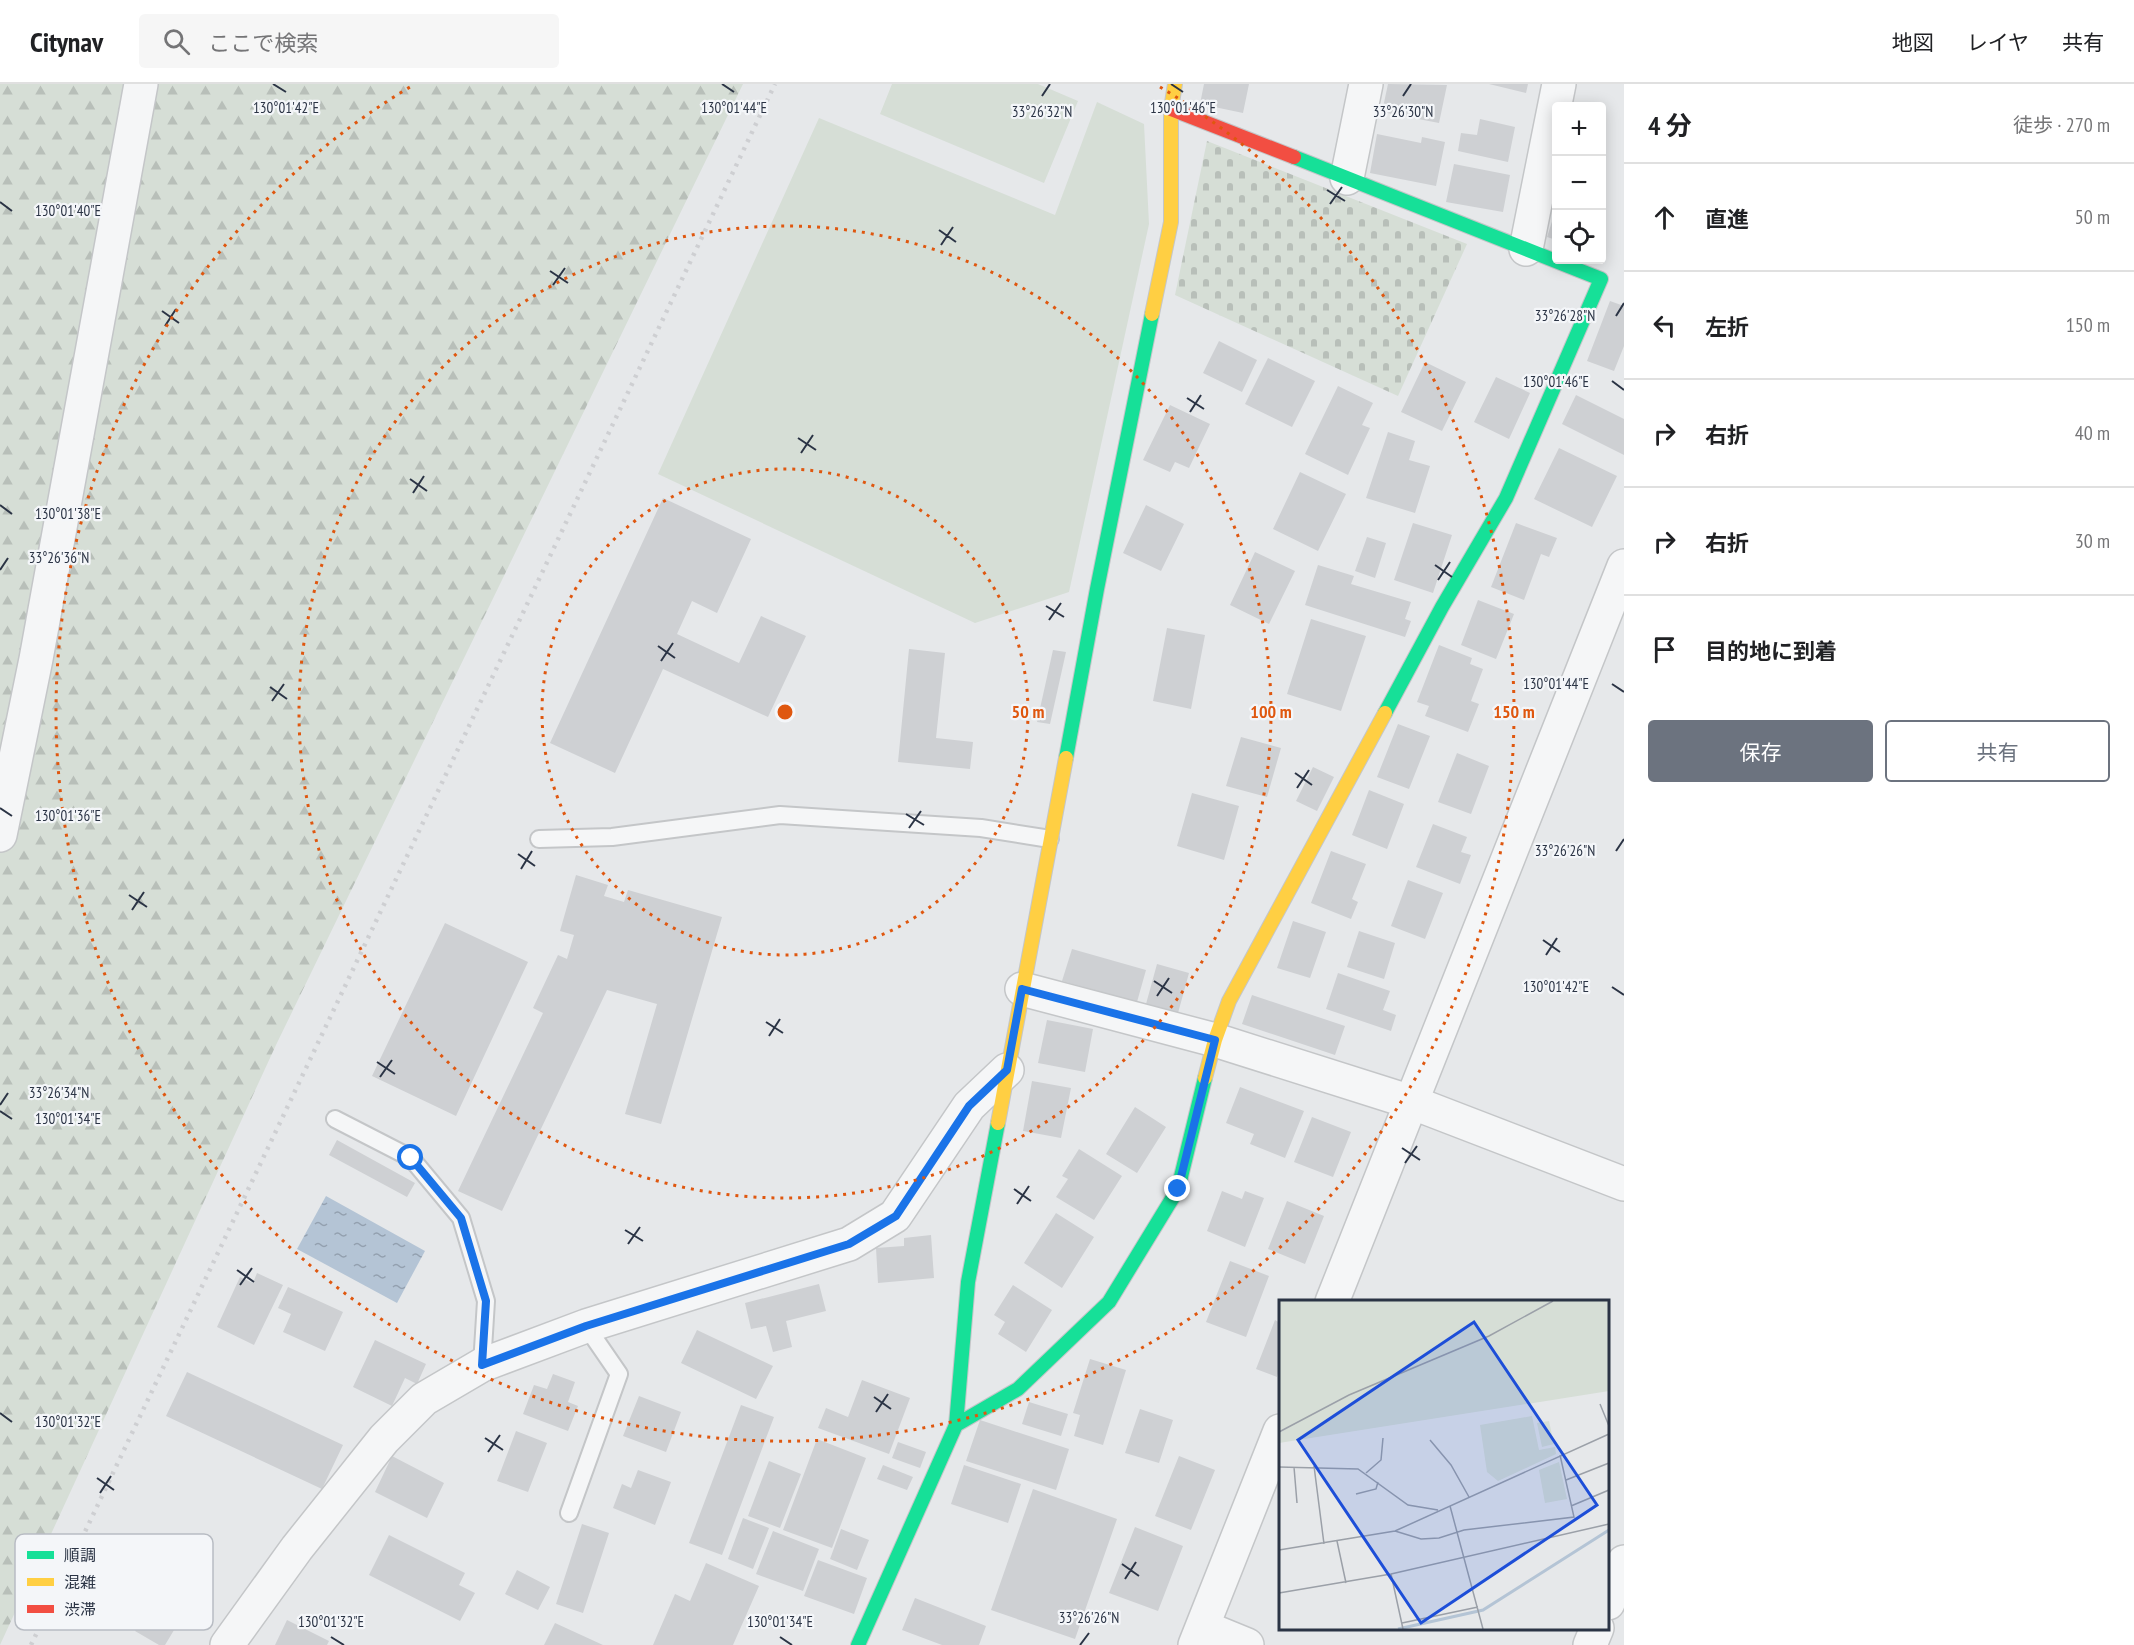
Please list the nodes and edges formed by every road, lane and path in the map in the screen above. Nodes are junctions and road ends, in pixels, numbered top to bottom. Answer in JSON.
{"nodes":[{"id":1,"x":141,"y":84,"type":"edge"},
{"id":2,"x":1175,"y":84,"type":"edge"},
{"id":3,"x":1366,"y":84,"type":"edge"},
{"id":4,"x":1559,"y":84,"type":"edge"},
{"id":5,"x":1171,"y":109,"type":"junction"},
{"id":6,"x":1347,"y":178,"type":"junction"},
{"id":7,"x":1526,"y":249,"type":"junction"},
{"id":8,"x":1624,"y":566,"type":"edge"},
{"id":9,"x":0,"y":836,"type":"edge"},
{"id":10,"x":539,"y":839,"type":"dead end"},
{"id":11,"x":1050,"y":839,"type":"junction"},
{"id":12,"x":1022,"y":989,"type":"junction"},
{"id":13,"x":1215,"y":1040,"type":"junction"},
{"id":14,"x":1007,"y":1070,"type":"junction"},
{"id":15,"x":1411,"y":1102,"type":"junction"},
{"id":16,"x":335,"y":1119,"type":"dead end"},
{"id":17,"x":1624,"y":1184,"type":"edge"},
{"id":18,"x":1333,"y":1300,"type":"edge"},
{"id":19,"x":586,"y":1326,"type":"junction"},
{"id":20,"x":482,"y":1365,"type":"junction"},
{"id":21,"x":956,"y":1425,"type":"junction"},
{"id":22,"x":1279,"y":1436,"type":"edge"},
{"id":23,"x":569,"y":1513,"type":"dead end"},
{"id":24,"x":1624,"y":1562,"type":"edge"},
{"id":25,"x":1609,"y":1600,"type":"edge"},
{"id":26,"x":1597,"y":1630,"type":"edge"},
{"id":27,"x":1199,"y":1636,"type":"edge"},
{"id":28,"x":227,"y":1645,"type":"edge"},
{"id":29,"x":858,"y":1645,"type":"edge"},
{"id":30,"x":1247,"y":1645,"type":"edge"},
{"id":31,"x":1590,"y":1645,"type":"edge"}],
"edges":[{"from":1,"to":9,"type":"street"},
{"from":2,"to":5,"type":"street"},
{"from":3,"to":6,"type":"street"},
{"from":4,"to":7,"type":"street"},
{"from":5,"to":6,"type":"street"},
{"from":5,"to":11,"type":"street"},
{"from":6,"to":7,"type":"street"},
{"from":7,"to":13,"type":"street"},
{"from":8,"to":15,"type":"street"},
{"from":10,"to":11,"type":"lane"},
{"from":11,"to":12,"type":"street"},
{"from":12,"to":13,"type":"street"},
{"from":12,"to":14,"type":"street"},
{"from":13,"to":15,"type":"street"},
{"from":13,"to":21,"type":"street"},
{"from":14,"to":19,"type":"street"},
{"from":14,"to":21,"type":"street"},
{"from":15,"to":17,"type":"street"},
{"from":15,"to":18,"type":"street"},
{"from":16,"to":20,"type":"lane"},
{"from":19,"to":20,"type":"street"},
{"from":19,"to":23,"type":"lane"},
{"from":20,"to":28,"type":"street"},
{"from":21,"to":29,"type":"street"},
{"from":22,"to":27,"type":"street"},
{"from":24,"to":25,"type":"street"},
{"from":26,"to":31,"type":"street"},
{"from":27,"to":30,"type":"street"}]}
